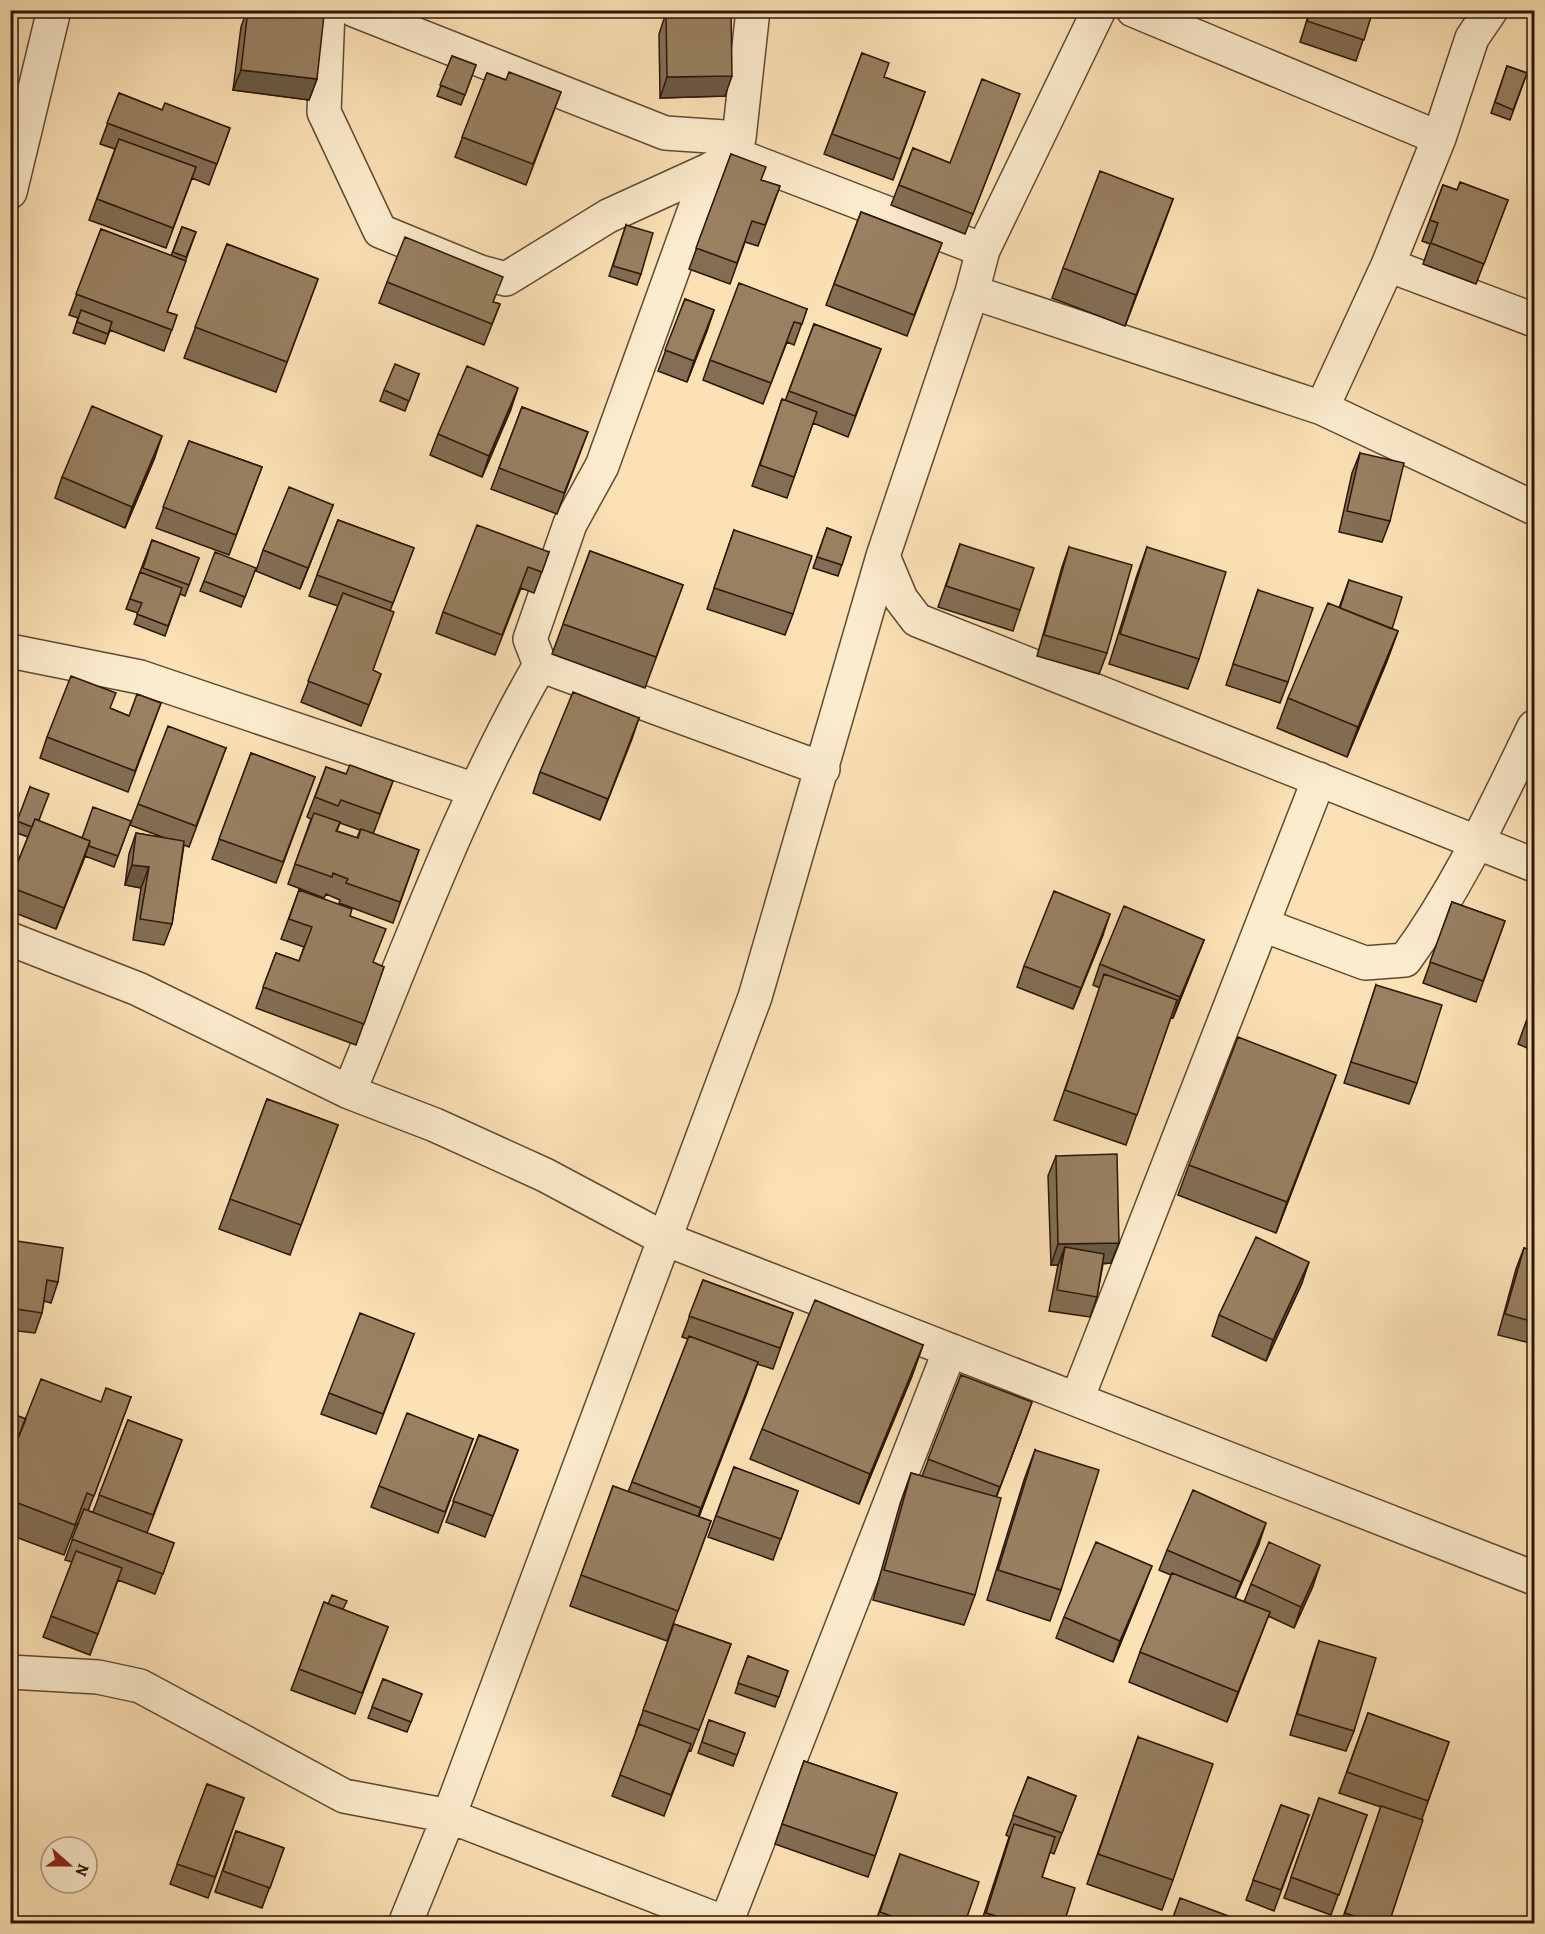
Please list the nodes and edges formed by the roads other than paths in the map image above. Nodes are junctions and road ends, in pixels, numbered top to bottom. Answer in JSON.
{"nodes":[{"id":1,"x":54,"y":10,"type":"edge"},
{"id":2,"x":328,"y":10,"type":"edge"},
{"id":3,"x":354,"y":10,"type":"edge"},
{"id":4,"x":753,"y":10,"type":"edge"},
{"id":5,"x":1099,"y":10,"type":"edge"},
{"id":6,"x":1133,"y":10,"type":"edge"},
{"id":7,"x":1491,"y":10,"type":"edge"},
{"id":8,"x":1439,"y":138,"type":"junction"},
{"id":9,"x":709,"y":170,"type":"junction"},
{"id":10,"x":10,"y":192,"type":"edge"},
{"id":11,"x":983,"y":250,"type":"junction"},
{"id":12,"x":1388,"y":265,"type":"junction"},
{"id":13,"x":972,"y":292,"type":"junction"},
{"id":14,"x":1534,"y":320,"type":"edge"},
{"id":15,"x":1322,"y":408,"type":"junction"},
{"id":16,"x":1534,"y":508,"type":"edge"},
{"id":17,"x":883,"y":556,"type":"junction"},
{"id":18,"x":10,"y":651,"type":"edge"},
{"id":19,"x":540,"y":665,"type":"junction"},
{"id":20,"x":1534,"y":727,"type":"edge"},
{"id":21,"x":824,"y":769,"type":"junction"},
{"id":22,"x":1319,"y":779,"type":"junction"},
{"id":23,"x":475,"y":789,"type":"junction"},
{"id":24,"x":1477,"y":842,"type":"junction"},
{"id":25,"x":1534,"y":865,"type":"edge"},
{"id":26,"x":1263,"y":925,"type":"junction"},
{"id":27,"x":10,"y":939,"type":"edge"},
{"id":28,"x":349,"y":1092,"type":"junction"},
{"id":29,"x":665,"y":1239,"type":"junction"},
{"id":30,"x":950,"y":1350,"type":"junction"},
{"id":31,"x":1077,"y":1399,"type":"junction"},
{"id":32,"x":1534,"y":1578,"type":"edge"},
{"id":33,"x":10,"y":1672,"type":"edge"},
{"id":34,"x":449,"y":1816,"type":"junction"},
{"id":35,"x":405,"y":1923,"type":"edge"},
{"id":36,"x":727,"y":1923,"type":"edge"}],
"edges":[{"from":1,"to":10,"type":"street"},
{"from":2,"to":9,"type":"street"},
{"from":3,"to":4,"type":"street"},
{"from":5,"to":11,"type":"street"},
{"from":6,"to":8,"type":"street"},
{"from":7,"to":8,"type":"street"},
{"from":8,"to":12,"type":"street"},
{"from":9,"to":11,"type":"street"},
{"from":9,"to":19,"type":"street"},
{"from":11,"to":13,"type":"street"},
{"from":12,"to":14,"type":"street"},
{"from":12,"to":15,"type":"street"},
{"from":13,"to":15,"type":"street"},
{"from":13,"to":17,"type":"street"},
{"from":15,"to":16,"type":"street"},
{"from":17,"to":21,"type":"street"},
{"from":17,"to":22,"type":"street"},
{"from":18,"to":23,"type":"street"},
{"from":19,"to":21,"type":"street"},
{"from":19,"to":23,"type":"street"},
{"from":20,"to":24,"type":"street"},
{"from":21,"to":29,"type":"street"},
{"from":22,"to":24,"type":"street"},
{"from":22,"to":26,"type":"street"},
{"from":23,"to":28,"type":"street"},
{"from":24,"to":25,"type":"street"},
{"from":24,"to":26,"type":"street"},
{"from":26,"to":31,"type":"street"},
{"from":27,"to":28,"type":"street"},
{"from":28,"to":29,"type":"street"},
{"from":29,"to":30,"type":"street"},
{"from":29,"to":34,"type":"street"},
{"from":30,"to":31,"type":"street"},
{"from":30,"to":36,"type":"street"},
{"from":31,"to":32,"type":"street"},
{"from":33,"to":34,"type":"street"},
{"from":34,"to":35,"type":"street"},
{"from":34,"to":36,"type":"street"}]}
